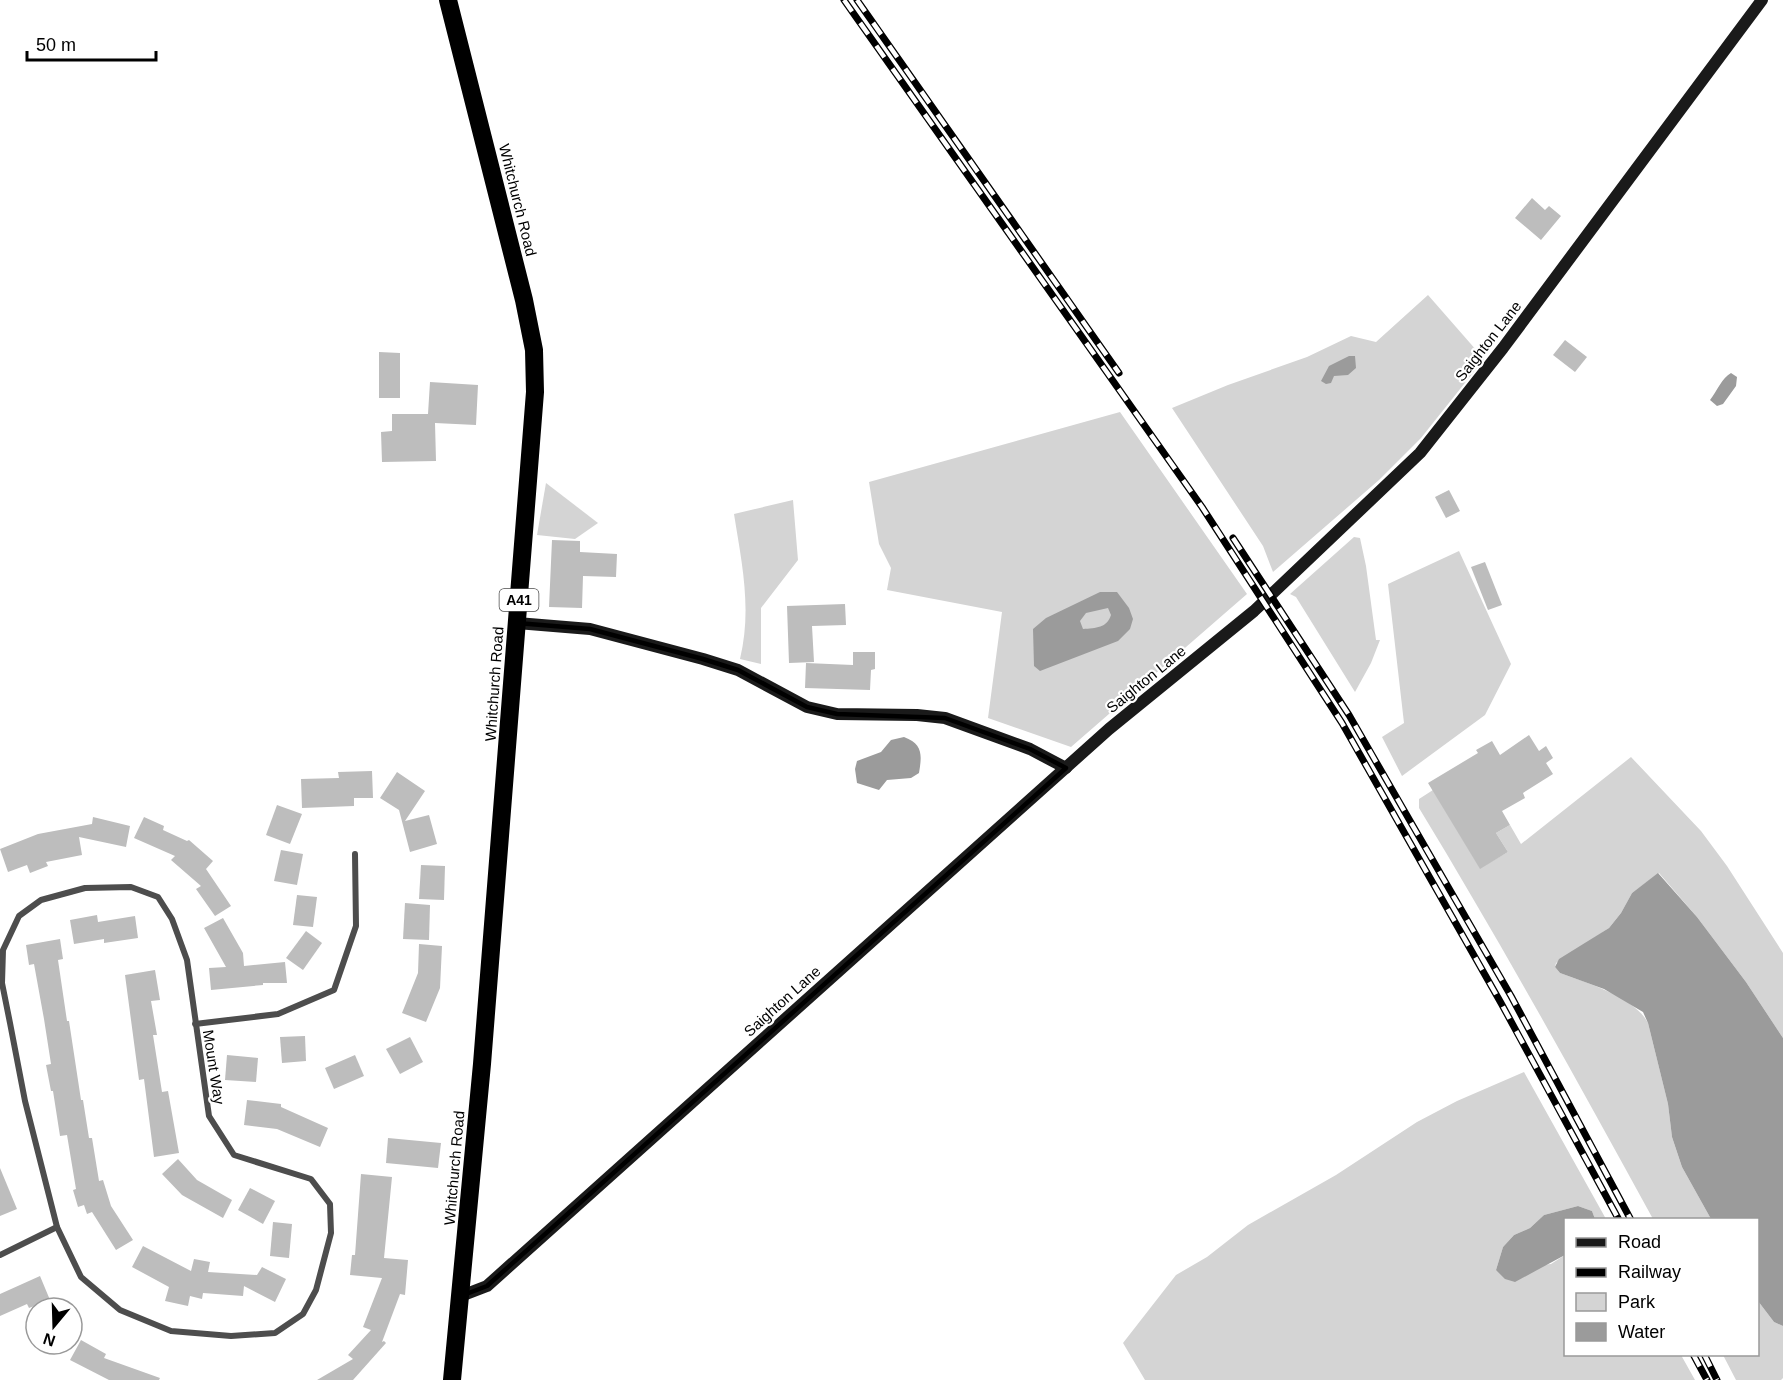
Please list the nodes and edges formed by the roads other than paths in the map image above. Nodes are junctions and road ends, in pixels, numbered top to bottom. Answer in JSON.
{"nodes":[{"id":1,"x":448,"y":0,"type":"edge"},
{"id":2,"x":1762,"y":0,"type":"edge"},
{"id":3,"x":517,"y":623,"type":"junction"},
{"id":4,"x":1065,"y":768,"type":"junction"},
{"id":5,"x":355,"y":854,"type":"dead end"},
{"id":6,"x":195,"y":1024,"type":"junction"},
{"id":7,"x":57,"y":1227,"type":"junction"},
{"id":8,"x":0,"y":1255,"type":"edge"},
{"id":9,"x":461,"y":1296,"type":"junction"},
{"id":10,"x":452,"y":1380,"type":"edge"}],
"edges":[{"from":1,"to":3,"type":"highway","name":"Whitchurch Road","number":"A41"},
{"from":2,"to":4,"type":"street","name":"Saighton Lane"},
{"from":3,"to":4,"type":"street"},
{"from":3,"to":9,"type":"highway","name":"Whitchurch Road","number":"A41"},
{"from":4,"to":9,"type":"street","name":"Saighton Lane"},
{"from":5,"to":6,"type":"street"},
{"from":6,"to":7,"type":"street","name":"Mount Way"},
{"from":6,"to":7,"type":"street","name":"Mount Way"},
{"from":7,"to":8,"type":"street"},
{"from":9,"to":10,"type":"highway","name":"Whitchurch Road","number":"A41"}]}
